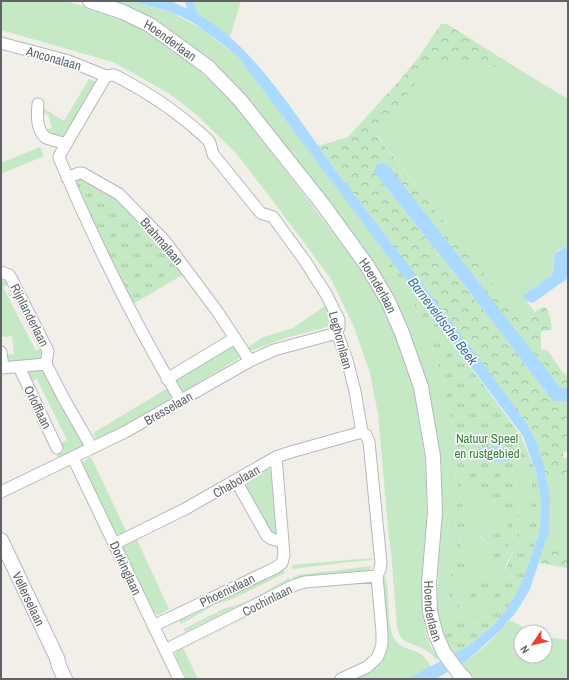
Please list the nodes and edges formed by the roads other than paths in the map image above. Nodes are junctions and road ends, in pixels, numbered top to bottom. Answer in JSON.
{"nodes":[{"id":1,"x":90,"y":1,"type":"edge"},
{"id":2,"x":1,"y":43,"type":"edge"},
{"id":3,"x":106,"y":76,"type":"junction"},
{"id":4,"x":38,"y":104,"type":"dead end"},
{"id":5,"x":66,"y":144,"type":"junction"},
{"id":6,"x":68,"y":178,"type":"junction"},
{"id":7,"x":1,"y":272,"type":"edge"},
{"id":8,"x":337,"y":333,"type":"junction"},
{"id":9,"x":235,"y":338,"type":"junction"},
{"id":10,"x":1,"y":352,"type":"edge"},
{"id":11,"x":250,"y":361,"type":"junction"},
{"id":12,"x":46,"y":364,"type":"junction"},
{"id":13,"x":19,"y":367,"type":"junction"},
{"id":14,"x":2,"y":368,"type":"edge"},
{"id":15,"x":167,"y":379,"type":"junction"},
{"id":16,"x":181,"y":401,"type":"junction"},
{"id":17,"x":362,"y":432,"type":"junction"},
{"id":18,"x":58,"y":448,"type":"dead end"},
{"id":19,"x":92,"y":448,"type":"junction"},
{"id":20,"x":276,"y":457,"type":"junction"},
{"id":21,"x":73,"y":458,"type":"junction"},
{"id":22,"x":236,"y":481,"type":"junction"},
{"id":23,"x":1,"y":492,"type":"edge"},
{"id":24,"x":1,"y":540,"type":"edge"},
{"id":25,"x":283,"y":542,"type":"junction"},
{"id":26,"x":114,"y":544,"type":"junction"},
{"id":27,"x":377,"y":576,"type":"junction"},
{"id":28,"x":153,"y":626,"type":"junction"},
{"id":29,"x":165,"y":650,"type":"junction"},
{"id":30,"x":57,"y":658,"type":"junction"},
{"id":31,"x":462,"y":676,"type":"edge"},
{"id":32,"x":65,"y":679,"type":"edge"},
{"id":33,"x":70,"y":679,"type":"edge"},
{"id":34,"x":178,"y":679,"type":"edge"},
{"id":35,"x":341,"y":679,"type":"edge"}],
"edges":[{"from":1,"to":31,"type":"street","name":"Hoenderlaan"},
{"from":2,"to":3,"type":"street","name":"Anconalaan"},
{"from":3,"to":5,"type":"street"},
{"from":3,"to":8,"type":"street","name":"Leghornlaan"},
{"from":4,"to":5,"type":"street"},
{"from":5,"to":6,"type":"street"},
{"from":6,"to":9,"type":"street","name":"Brahmalaan"},
{"from":6,"to":15,"type":"street"},
{"from":7,"to":12,"type":"street","name":"Rijnlanderlaan"},
{"from":8,"to":11,"type":"street","name":"Bresselaan"},
{"from":8,"to":17,"type":"street","name":"Leghornlaan"},
{"from":9,"to":11,"type":"street","name":"Brahmalaan"},
{"from":9,"to":15,"type":"street"},
{"from":10,"to":14,"type":"street","name":"Orlofflaan"},
{"from":11,"to":16,"type":"street","name":"Bresselaan"},
{"from":12,"to":13,"type":"street","name":"Orlofflaan"},
{"from":12,"to":19,"type":"street","name":"Rijnlanderlaan"},
{"from":13,"to":14,"type":"street","name":"Orlofflaan"},
{"from":13,"to":18,"type":"street","name":"Orlofflaan"},
{"from":15,"to":16,"type":"street"},
{"from":16,"to":19,"type":"street","name":"Bresselaan"},
{"from":17,"to":20,"type":"street","name":"Chabolaan"},
{"from":17,"to":27,"type":"street","name":"Leghornlaan"},
{"from":19,"to":21,"type":"street","name":"Bresselaan"},
{"from":20,"to":22,"type":"street","name":"Chabolaan"},
{"from":20,"to":25,"type":"street","name":"Phoenixlaan"},
{"from":21,"to":23,"type":"street","name":"Bresselaan"},
{"from":21,"to":26,"type":"street","name":"Dorkinglaan"},
{"from":22,"to":25,"type":"street"},
{"from":22,"to":26,"type":"street","name":"Chabolaan"},
{"from":24,"to":30,"type":"street","name":"Vellerselaan"},
{"from":25,"to":28,"type":"street","name":"Phoenixlaan"},
{"from":26,"to":28,"type":"street","name":"Dorkinglaan"},
{"from":27,"to":29,"type":"street","name":"Cochinlaan"},
{"from":27,"to":35,"type":"street","name":"Leghornlaan"},
{"from":28,"to":29,"type":"street","name":"Dorkinglaan"},
{"from":29,"to":34,"type":"street","name":"Dorkinglaan"},
{"from":30,"to":32,"type":"street","name":"Vellerselaan"},
{"from":30,"to":33,"type":"street","name":"Vellerselaan"}]}
